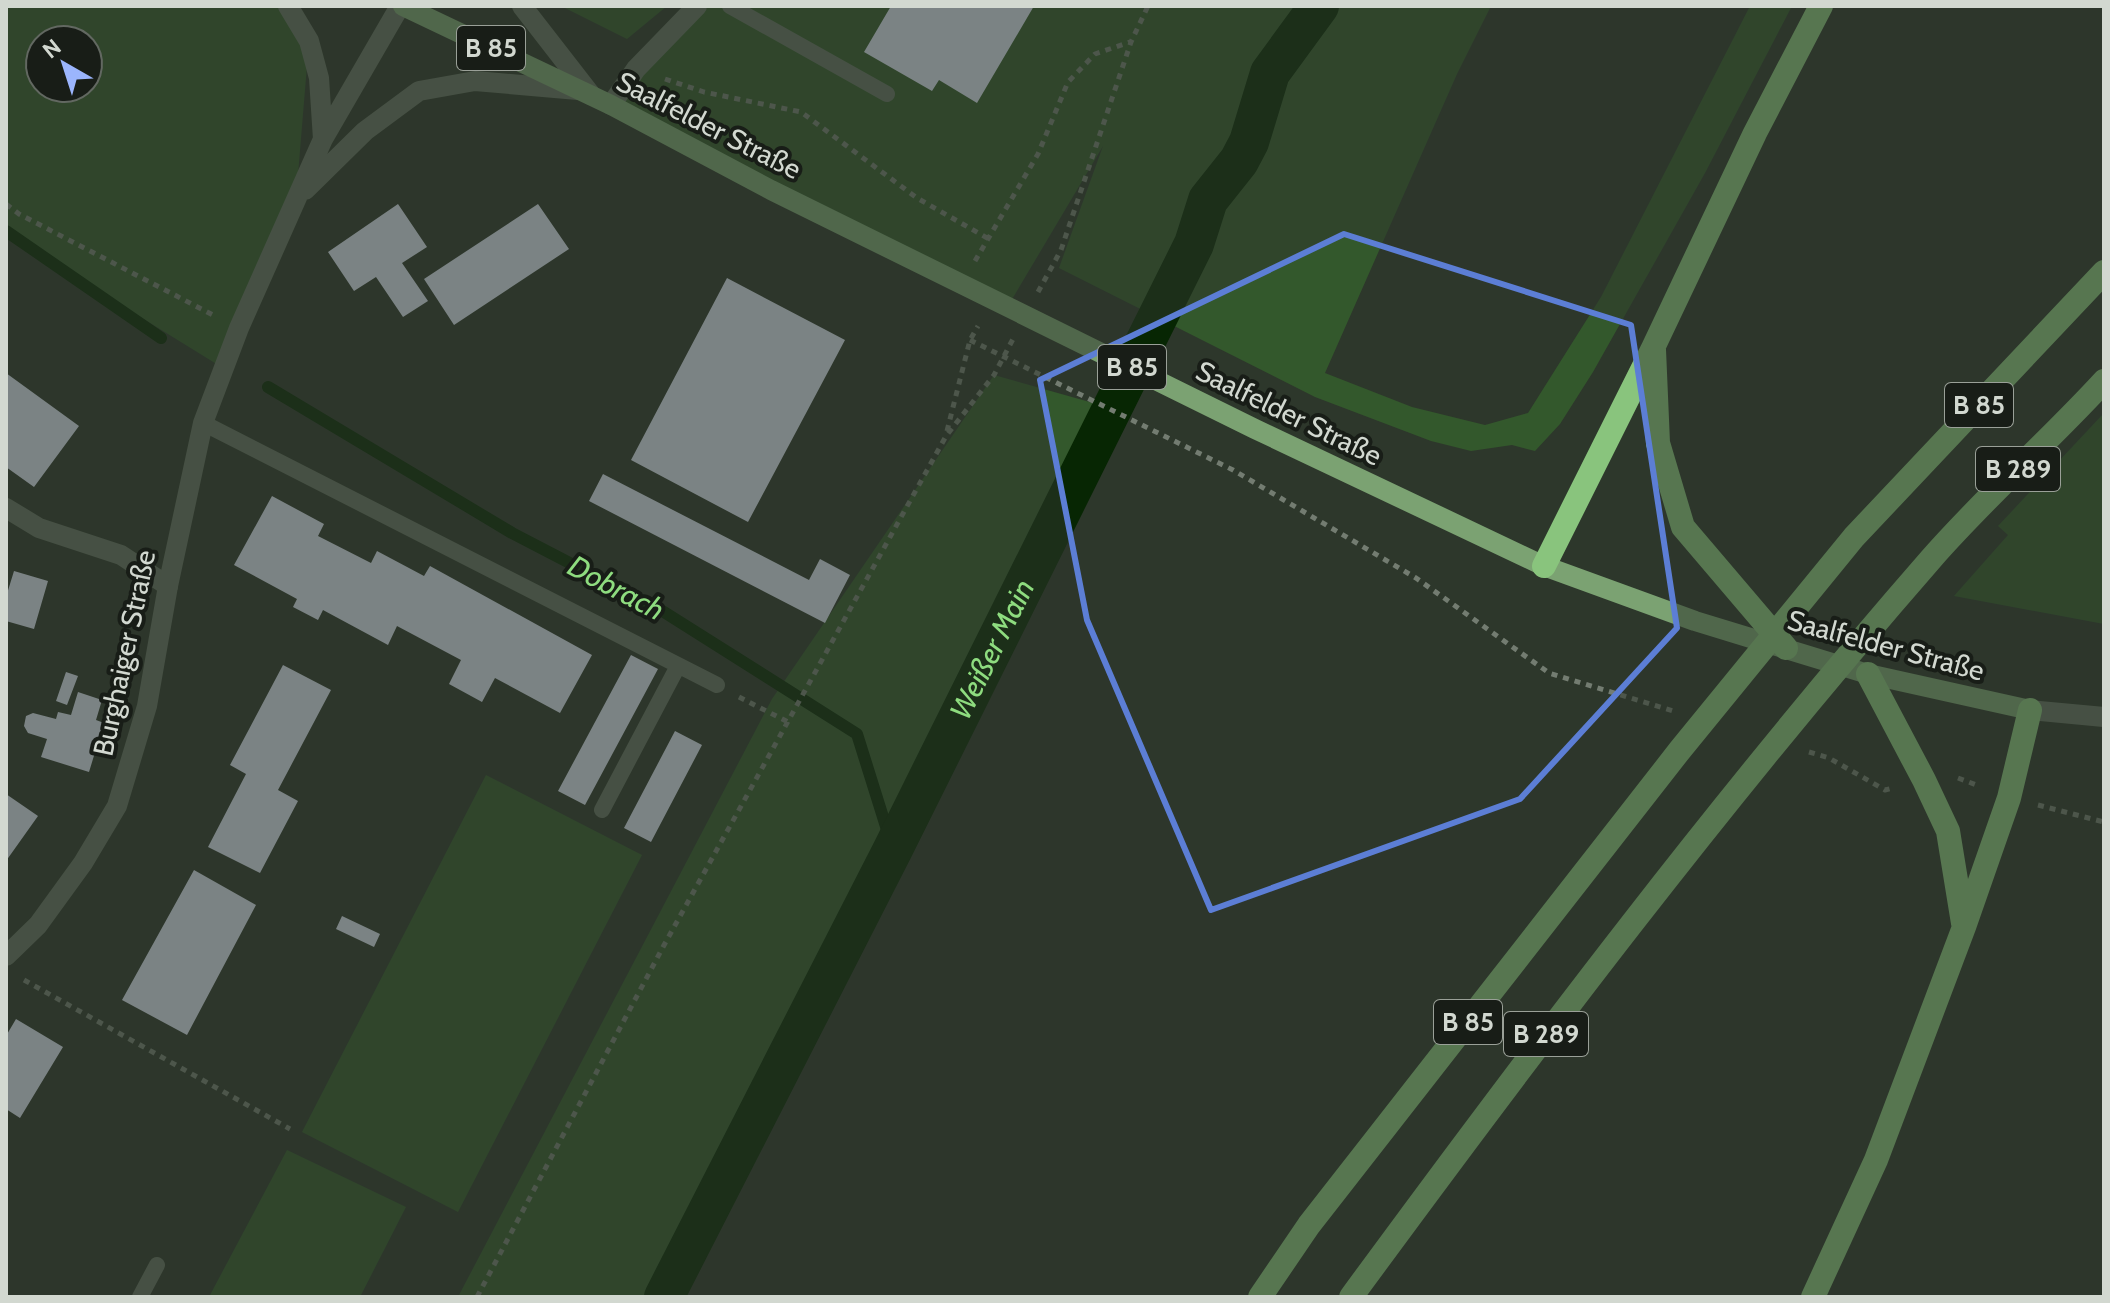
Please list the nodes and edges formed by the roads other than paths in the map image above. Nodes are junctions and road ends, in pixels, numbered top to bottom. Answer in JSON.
{"nodes":[{"id":1,"x":288,"y":6,"type":"edge"},
{"id":2,"x":402,"y":6,"type":"edge"},
{"id":3,"x":522,"y":6,"type":"edge"},
{"id":4,"x":697,"y":6,"type":"edge"},
{"id":5,"x":730,"y":6,"type":"edge"},
{"id":6,"x":1821,"y":6,"type":"edge"},
{"id":7,"x":585,"y":93,"type":"junction"},
{"id":8,"x":887,"y":94,"type":"dead end"},
{"id":9,"x":611,"y":105,"type":"junction"},
{"id":10,"x":323,"y":139,"type":"junction"},
{"id":11,"x":296,"y":199,"type":"junction"},
{"id":12,"x":2104,"y":272,"type":"edge"},
{"id":13,"x":1653,"y":348,"type":"junction"},
{"id":14,"x":2104,"y":381,"type":"edge"},
{"id":15,"x":203,"y":423,"type":"junction"},
{"id":16,"x":6,"y":508,"type":"edge"},
{"id":17,"x":1544,"y":566,"type":"junction"},
{"id":18,"x":168,"y":586,"type":"junction"},
{"id":19,"x":1786,"y":648,"type":"junction"},
{"id":20,"x":678,"y":666,"type":"junction"},
{"id":21,"x":1868,"y":674,"type":"junction"},
{"id":22,"x":717,"y":685,"type":"road end"},
{"id":23,"x":2030,"y":710,"type":"junction"},
{"id":24,"x":2104,"y":717,"type":"edge"},
{"id":25,"x":602,"y":810,"type":"dead end"},
{"id":26,"x":1964,"y":927,"type":"junction"},
{"id":27,"x":6,"y":956,"type":"edge"},
{"id":28,"x":157,"y":1265,"type":"dead end"},
{"id":29,"x":140,"y":1297,"type":"edge"},
{"id":30,"x":1260,"y":1297,"type":"edge"},
{"id":31,"x":1351,"y":1297,"type":"edge"},
{"id":32,"x":1813,"y":1297,"type":"edge"}],
"edges":[{"from":1,"to":10,"type":"street","name":"Burghaiger Straße"},
{"from":2,"to":7,"type":"main road","name":"Saalfelder Straße","number":"B 85"},
{"from":2,"to":10,"type":"street","name":"Burghaiger Straße"},
{"from":3,"to":7,"type":"street"},
{"from":4,"to":9,"type":"street"},
{"from":5,"to":8,"type":"lane"},
{"from":6,"to":13,"type":"highway"},
{"from":7,"to":9,"type":"main road","name":"Saalfelder Straße","number":"B 85"},
{"from":7,"to":11,"type":"street","name":"Burghaiger Straße"},
{"from":9,"to":17,"type":"main road","name":"Saalfelder Straße","number":"B 85"},
{"from":10,"to":11,"type":"street","name":"Burghaiger Straße"},
{"from":11,"to":15,"type":"street","name":"Burghaiger Straße"},
{"from":12,"to":30,"type":"highway","number":"B 85"},
{"from":13,"to":17,"type":"highway"},
{"from":13,"to":19,"type":"highway"},
{"from":14,"to":31,"type":"highway","number":"B 289"},
{"from":15,"to":18,"type":"street","name":"Burghaiger Straße"},
{"from":15,"to":20,"type":"lane"},
{"from":16,"to":18,"type":"street"},
{"from":17,"to":19,"type":"main road","name":"Saalfelder Straße","number":"B 85"},
{"from":18,"to":27,"type":"street","name":"Burghaiger Straße"},
{"from":19,"to":21,"type":"main road","name":"Saalfelder Straße","number":"B 85"},
{"from":20,"to":22,"type":"lane"},
{"from":20,"to":25,"type":"lane"},
{"from":21,"to":23,"type":"main road","name":"Saalfelder Straße","number":"B 85"},
{"from":21,"to":26,"type":"highway"},
{"from":23,"to":24,"type":"street","name":"Saalfelder Straße"},
{"from":23,"to":26,"type":"highway"},
{"from":26,"to":32,"type":"highway"},
{"from":28,"to":29,"type":"lane"}]}
